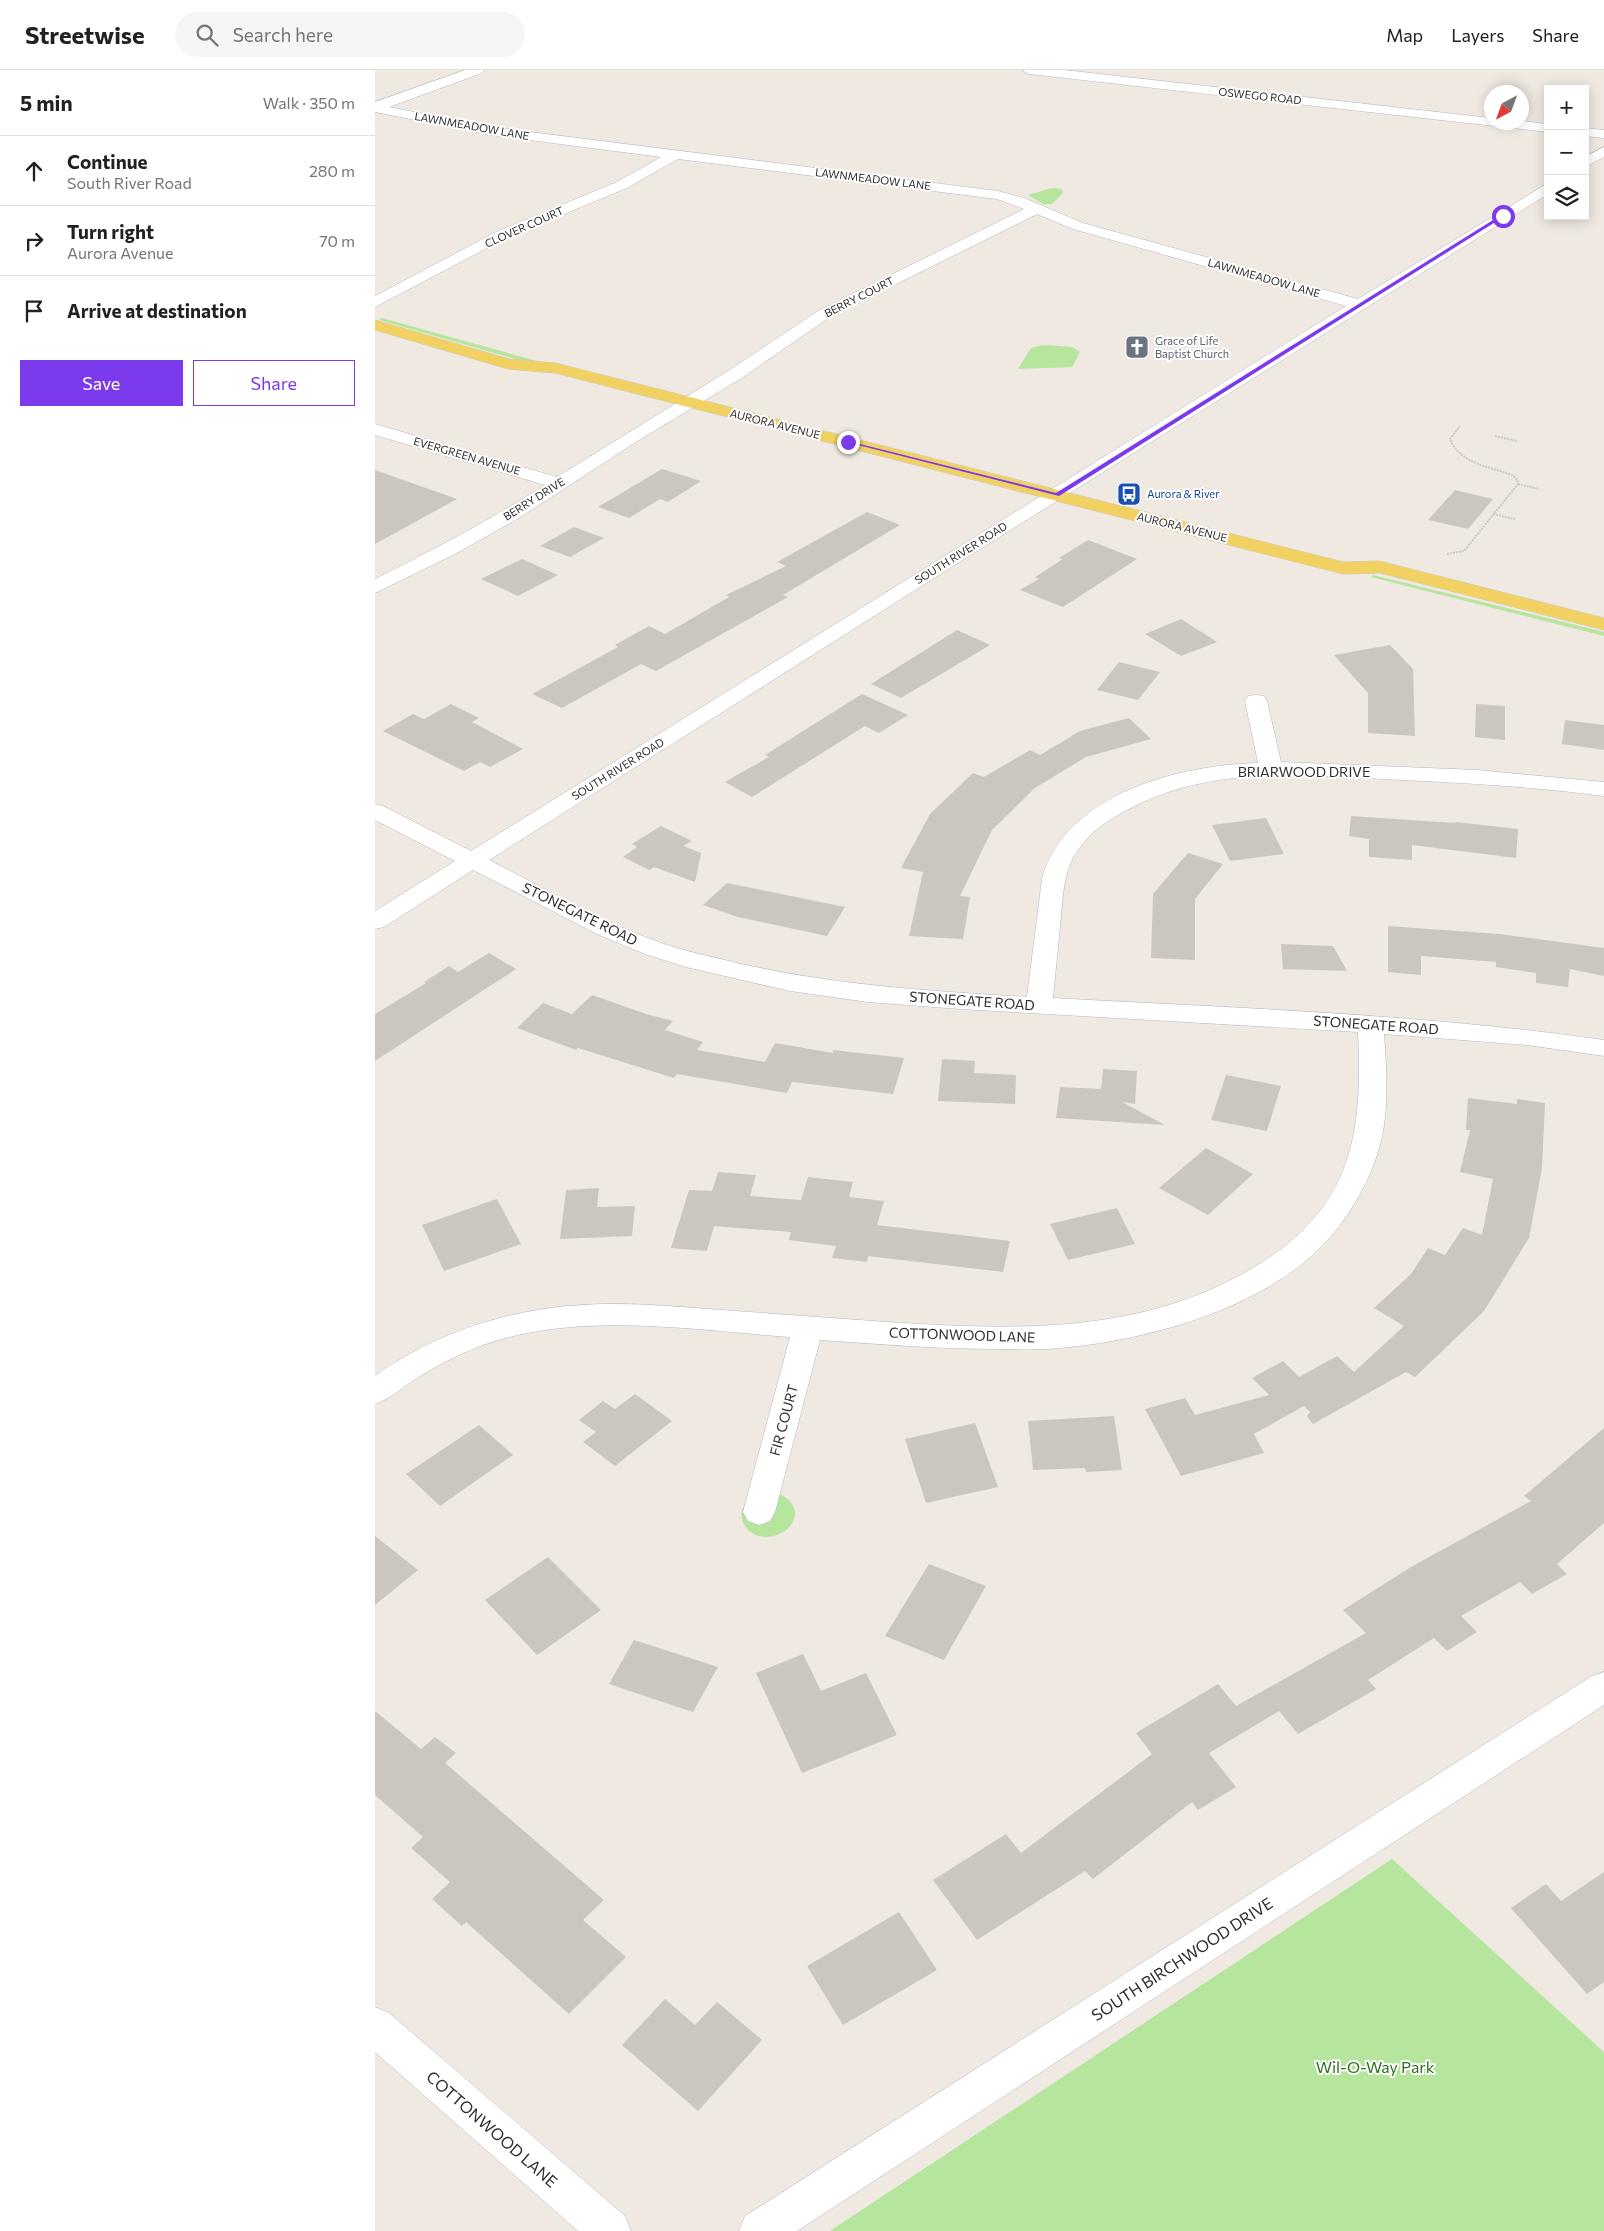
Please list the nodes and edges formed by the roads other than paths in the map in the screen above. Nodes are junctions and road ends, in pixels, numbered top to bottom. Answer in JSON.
{"nodes":[{"id":1,"x":477,"y":70,"type":"edge"},
{"id":2,"x":1029,"y":70,"type":"edge"},
{"id":3,"x":375,"y":108,"type":"edge"},
{"id":4,"x":1484,"y":121,"type":"edge"},
{"id":5,"x":1529,"y":126,"type":"edge"},
{"id":6,"x":1544,"y":127,"type":"edge"},
{"id":7,"x":1589,"y":132,"type":"edge"},
{"id":8,"x":1604,"y":134,"type":"edge"},
{"id":9,"x":1604,"y":151,"type":"edge"},
{"id":10,"x":675,"y":155,"type":"junction"},
{"id":11,"x":1589,"y":160,"type":"edge"},
{"id":12,"x":1544,"y":189,"type":"edge"},
{"id":13,"x":1037,"y":208,"type":"junction"},
{"id":14,"x":375,"y":302,"type":"edge"},
{"id":15,"x":1359,"y":304,"type":"junction"},
{"id":16,"x":375,"y":316,"type":"edge"},
{"id":17,"x":375,"y":326,"type":"edge"},
{"id":18,"x":555,"y":368,"type":"junction"},
{"id":19,"x":689,"y":402,"type":"junction"},
{"id":20,"x":375,"y":429,"type":"edge"},
{"id":21,"x":559,"y":483,"type":"junction"},
{"id":22,"x":1057,"y":495,"type":"junction"},
{"id":23,"x":1343,"y":568,"type":"junction"},
{"id":24,"x":375,"y":587,"type":"edge"},
{"id":25,"x":1604,"y":624,"type":"edge"},
{"id":26,"x":1604,"y":643,"type":"edge"},
{"id":27,"x":1256,"y":701,"type":"dead end"},
{"id":28,"x":1271,"y":769,"type":"junction"},
{"id":29,"x":1604,"y":789,"type":"edge"},
{"id":30,"x":375,"y":811,"type":"edge"},
{"id":31,"x":472,"y":861,"type":"junction"},
{"id":32,"x":375,"y":922,"type":"edge"},
{"id":33,"x":1039,"y":1005,"type":"junction"},
{"id":34,"x":1370,"y":1025,"type":"junction"},
{"id":35,"x":1604,"y":1048,"type":"edge"},
{"id":36,"x":808,"y":1328,"type":"junction"},
{"id":37,"x":375,"y":1392,"type":"edge"},
{"id":38,"x":759,"y":1512,"type":"dead end"},
{"id":39,"x":1604,"y":1686,"type":"edge"},
{"id":40,"x":375,"y":2026,"type":"edge"},
{"id":41,"x":610,"y":2231,"type":"edge"},
{"id":42,"x":761,"y":2231,"type":"edge"}],
"edges":[{"from":1,"to":3,"type":"street"},
{"from":2,"to":4,"type":"street","name":"OSWEGO ROAD"},
{"from":3,"to":10,"type":"street","name":"LAWNMEADOW LANE"},
{"from":5,"to":6,"type":"street"},
{"from":7,"to":8,"type":"street"},
{"from":9,"to":11,"type":"street"},
{"from":10,"to":13,"type":"street","name":"LAWNMEADOW LANE"},
{"from":10,"to":14,"type":"street","name":"CLOVER COURT"},
{"from":12,"to":15,"type":"street","name":"SOUTH RIVER ROAD"},
{"from":13,"to":15,"type":"street","name":"LAWNMEADOW LANE"},
{"from":13,"to":19,"type":"street","name":"BERRY COURT"},
{"from":15,"to":22,"type":"street","name":"SOUTH RIVER ROAD"},
{"from":16,"to":18,"type":"main road","name":"AURORA AVENUE"},
{"from":17,"to":18,"type":"main road","name":"AURORA AVENUE"},
{"from":18,"to":19,"type":"main road","name":"AURORA AVENUE"},
{"from":19,"to":21,"type":"street","name":"BERRY DRIVE"},
{"from":19,"to":22,"type":"main road","name":"AURORA AVENUE"},
{"from":20,"to":21,"type":"street","name":"EVERGREEN AVENUE"},
{"from":21,"to":24,"type":"street","name":"BERRY DRIVE"},
{"from":22,"to":23,"type":"main road","name":"AURORA AVENUE"},
{"from":22,"to":31,"type":"street","name":"SOUTH RIVER ROAD"},
{"from":23,"to":25,"type":"main road","name":"AURORA AVENUE"},
{"from":23,"to":26,"type":"main road","name":"AURORA AVENUE"},
{"from":27,"to":28,"type":"street"},
{"from":28,"to":29,"type":"street","name":"BRIARWOOD DRIVE"},
{"from":28,"to":33,"type":"street","name":"BRIARWOOD DRIVE"},
{"from":30,"to":31,"type":"street","name":"STONEGATE ROAD"},
{"from":31,"to":32,"type":"street","name":"SOUTH RIVER ROAD"},
{"from":31,"to":33,"type":"street","name":"STONEGATE ROAD"},
{"from":33,"to":34,"type":"street","name":"STONEGATE ROAD"},
{"from":34,"to":35,"type":"street","name":"STONEGATE ROAD"},
{"from":34,"to":36,"type":"street","name":"COTTONWOOD LANE"},
{"from":36,"to":37,"type":"street","name":"COTTONWOOD LANE"},
{"from":36,"to":38,"type":"street","name":"FIR COURT"},
{"from":39,"to":42,"type":"street","name":"SOUTH BIRCHWOOD DRIVE"},
{"from":40,"to":41,"type":"street","name":"COTTONWOOD LANE"}]}
